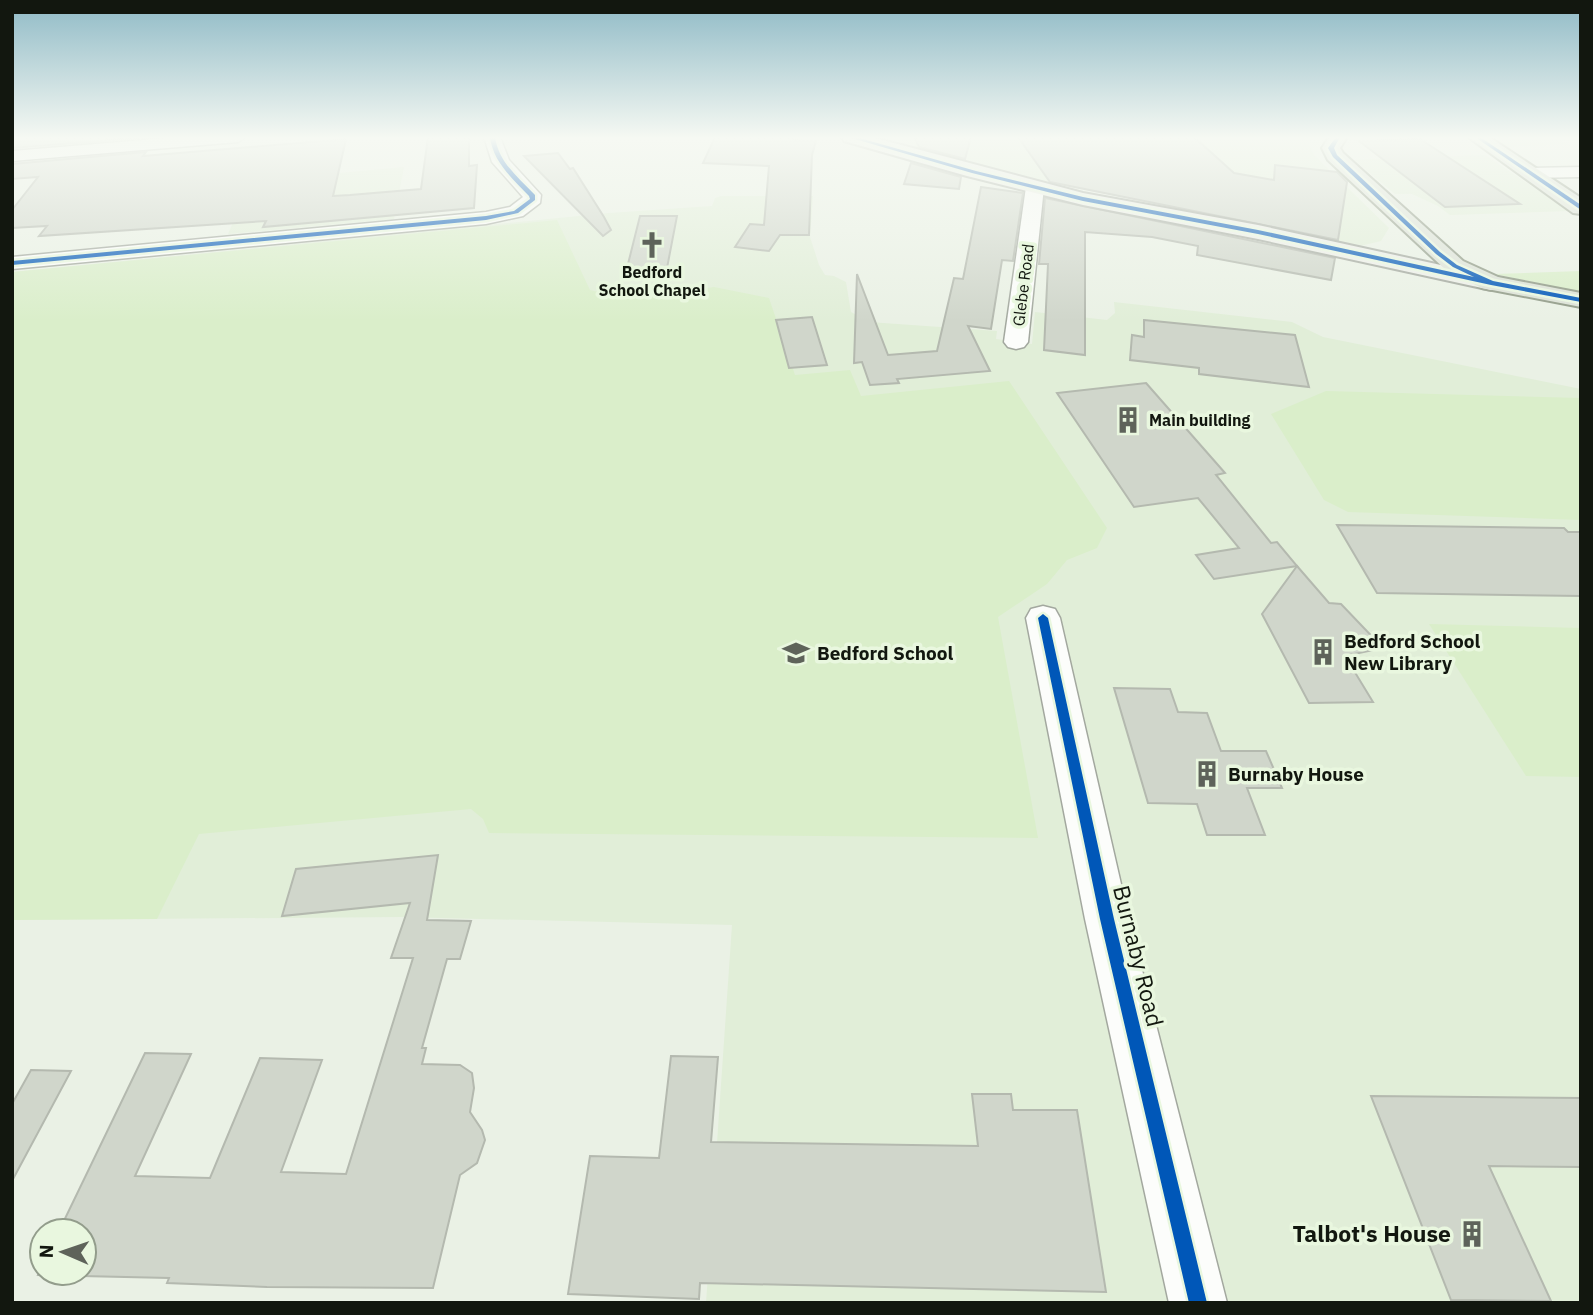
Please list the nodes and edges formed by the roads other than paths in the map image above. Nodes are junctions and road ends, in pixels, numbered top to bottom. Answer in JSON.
{"nodes":[{"id":1,"x":532,"y":198,"type":"edge"},
{"id":2,"x":1034,"y":198,"type":"edge"},
{"id":3,"x":1090,"y":198,"type":"edge"},
{"id":4,"x":1380,"y":198,"type":"edge"},
{"id":5,"x":1415,"y":232,"type":"junction"},
{"id":6,"x":1351,"y":252,"type":"junction"},
{"id":7,"x":12,"y":263,"type":"edge"},
{"id":8,"x":1491,"y":283,"type":"junction"},
{"id":9,"x":1581,"y":300,"type":"edge"},
{"id":10,"x":1016,"y":342,"type":"dead end"},
{"id":11,"x":1043,"y":618,"type":"dead end"},
{"id":12,"x":1198,"y":1303,"type":"edge"}],
"edges":[{"from":1,"to":7,"type":"street"},
{"from":2,"to":10,"type":"street","name":"Glebe Road"},
{"from":3,"to":6,"type":"main road"},
{"from":4,"to":5,"type":"main road"},
{"from":5,"to":6,"type":"main road"},
{"from":5,"to":8,"type":"main road"},
{"from":6,"to":8,"type":"main road"},
{"from":8,"to":9,"type":"main road"},
{"from":11,"to":12,"type":"street","name":"Burnaby Road"}]}
